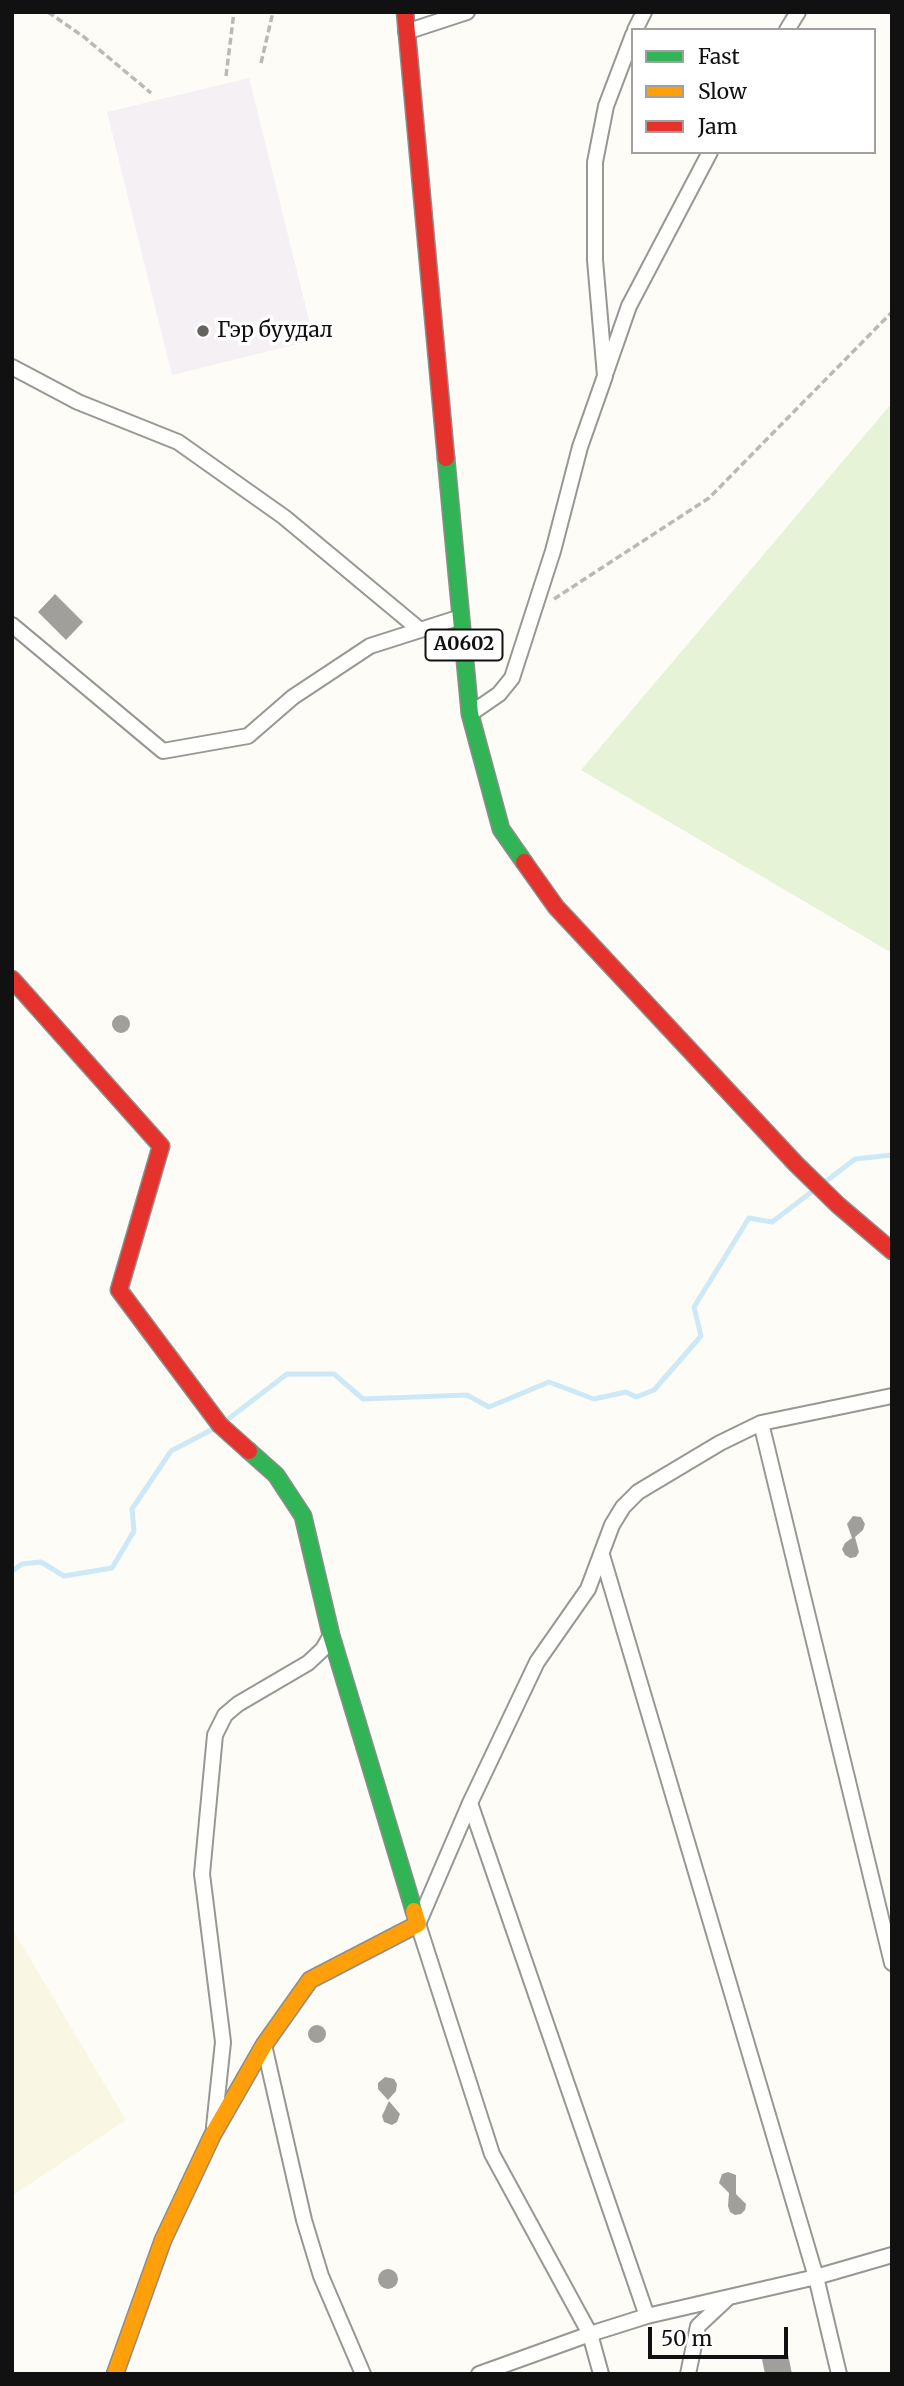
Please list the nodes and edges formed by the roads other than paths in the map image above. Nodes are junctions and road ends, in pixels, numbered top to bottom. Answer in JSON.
{"nodes":[{"id":1,"x":405,"y":12,"type":"edge"},
{"id":2,"x":467,"y":12,"type":"edge"},
{"id":3,"x":644,"y":12,"type":"edge"},
{"id":4,"x":798,"y":12,"type":"edge"},
{"id":5,"x":636,"y":28,"type":"edge"},
{"id":6,"x":788,"y":28,"type":"edge"},
{"id":7,"x":406,"y":32,"type":"junction"},
{"id":8,"x":631,"y":40,"type":"edge"},
{"id":9,"x":709,"y":154,"type":"edge"},
{"id":10,"x":12,"y":367,"type":"edge"},
{"id":11,"x":605,"y":376,"type":"junction"},
{"id":12,"x":461,"y":617,"type":"junction"},
{"id":13,"x":12,"y":625,"type":"edge"},
{"id":14,"x":420,"y":630,"type":"junction"},
{"id":15,"x":470,"y":714,"type":"junction"},
{"id":16,"x":12,"y":979,"type":"edge"},
{"id":17,"x":892,"y":1251,"type":"edge"},
{"id":18,"x":892,"y":1396,"type":"edge"},
{"id":19,"x":761,"y":1423,"type":"junction"},
{"id":20,"x":602,"y":1555,"type":"junction"},
{"id":21,"x":331,"y":1635,"type":"junction"},
{"id":22,"x":470,"y":1803,"type":"junction"},
{"id":23,"x":418,"y":1924,"type":"junction"},
{"id":24,"x":892,"y":1963,"type":"edge"},
{"id":25,"x":264,"y":2045,"type":"junction"},
{"id":26,"x":213,"y":2134,"type":"junction"},
{"id":27,"x":892,"y":2255,"type":"edge"},
{"id":28,"x":816,"y":2277,"type":"junction"},
{"id":29,"x":729,"y":2298,"type":"junction"},
{"id":30,"x":647,"y":2316,"type":"junction"},
{"id":31,"x":590,"y":2334,"type":"junction"},
{"id":32,"x":115,"y":2374,"type":"edge"},
{"id":33,"x":363,"y":2374,"type":"edge"},
{"id":34,"x":479,"y":2374,"type":"edge"},
{"id":35,"x":601,"y":2374,"type":"edge"},
{"id":36,"x":688,"y":2374,"type":"edge"},
{"id":37,"x":839,"y":2374,"type":"edge"}],
"edges":[{"from":1,"to":7,"type":"main road","number":"A0602"},
{"from":2,"to":7,"type":"street"},
{"from":3,"to":5,"type":"street"},
{"from":4,"to":6,"type":"street"},
{"from":7,"to":12,"type":"main road","number":"A0602"},
{"from":8,"to":11,"type":"street"},
{"from":9,"to":11,"type":"street"},
{"from":10,"to":14,"type":"street"},
{"from":11,"to":15,"type":"street"},
{"from":12,"to":14,"type":"street"},
{"from":12,"to":15,"type":"main road","number":"A0602"},
{"from":13,"to":14,"type":"street"},
{"from":15,"to":17,"type":"main road","number":"A0602"},
{"from":16,"to":21,"type":"main road"},
{"from":18,"to":19,"type":"street"},
{"from":19,"to":20,"type":"street"},
{"from":19,"to":24,"type":"street"},
{"from":20,"to":22,"type":"street"},
{"from":20,"to":28,"type":"street"},
{"from":21,"to":23,"type":"main road"},
{"from":21,"to":26,"type":"street"},
{"from":22,"to":23,"type":"street"},
{"from":22,"to":30,"type":"street"},
{"from":23,"to":25,"type":"main road"},
{"from":23,"to":31,"type":"street"},
{"from":25,"to":26,"type":"main road"},
{"from":25,"to":33,"type":"street"},
{"from":26,"to":32,"type":"main road"},
{"from":27,"to":28,"type":"street"},
{"from":28,"to":29,"type":"street"},
{"from":28,"to":37,"type":"street"},
{"from":29,"to":30,"type":"street"},
{"from":29,"to":36,"type":"street"},
{"from":30,"to":31,"type":"street"},
{"from":31,"to":34,"type":"street"},
{"from":31,"to":35,"type":"street"}]}
